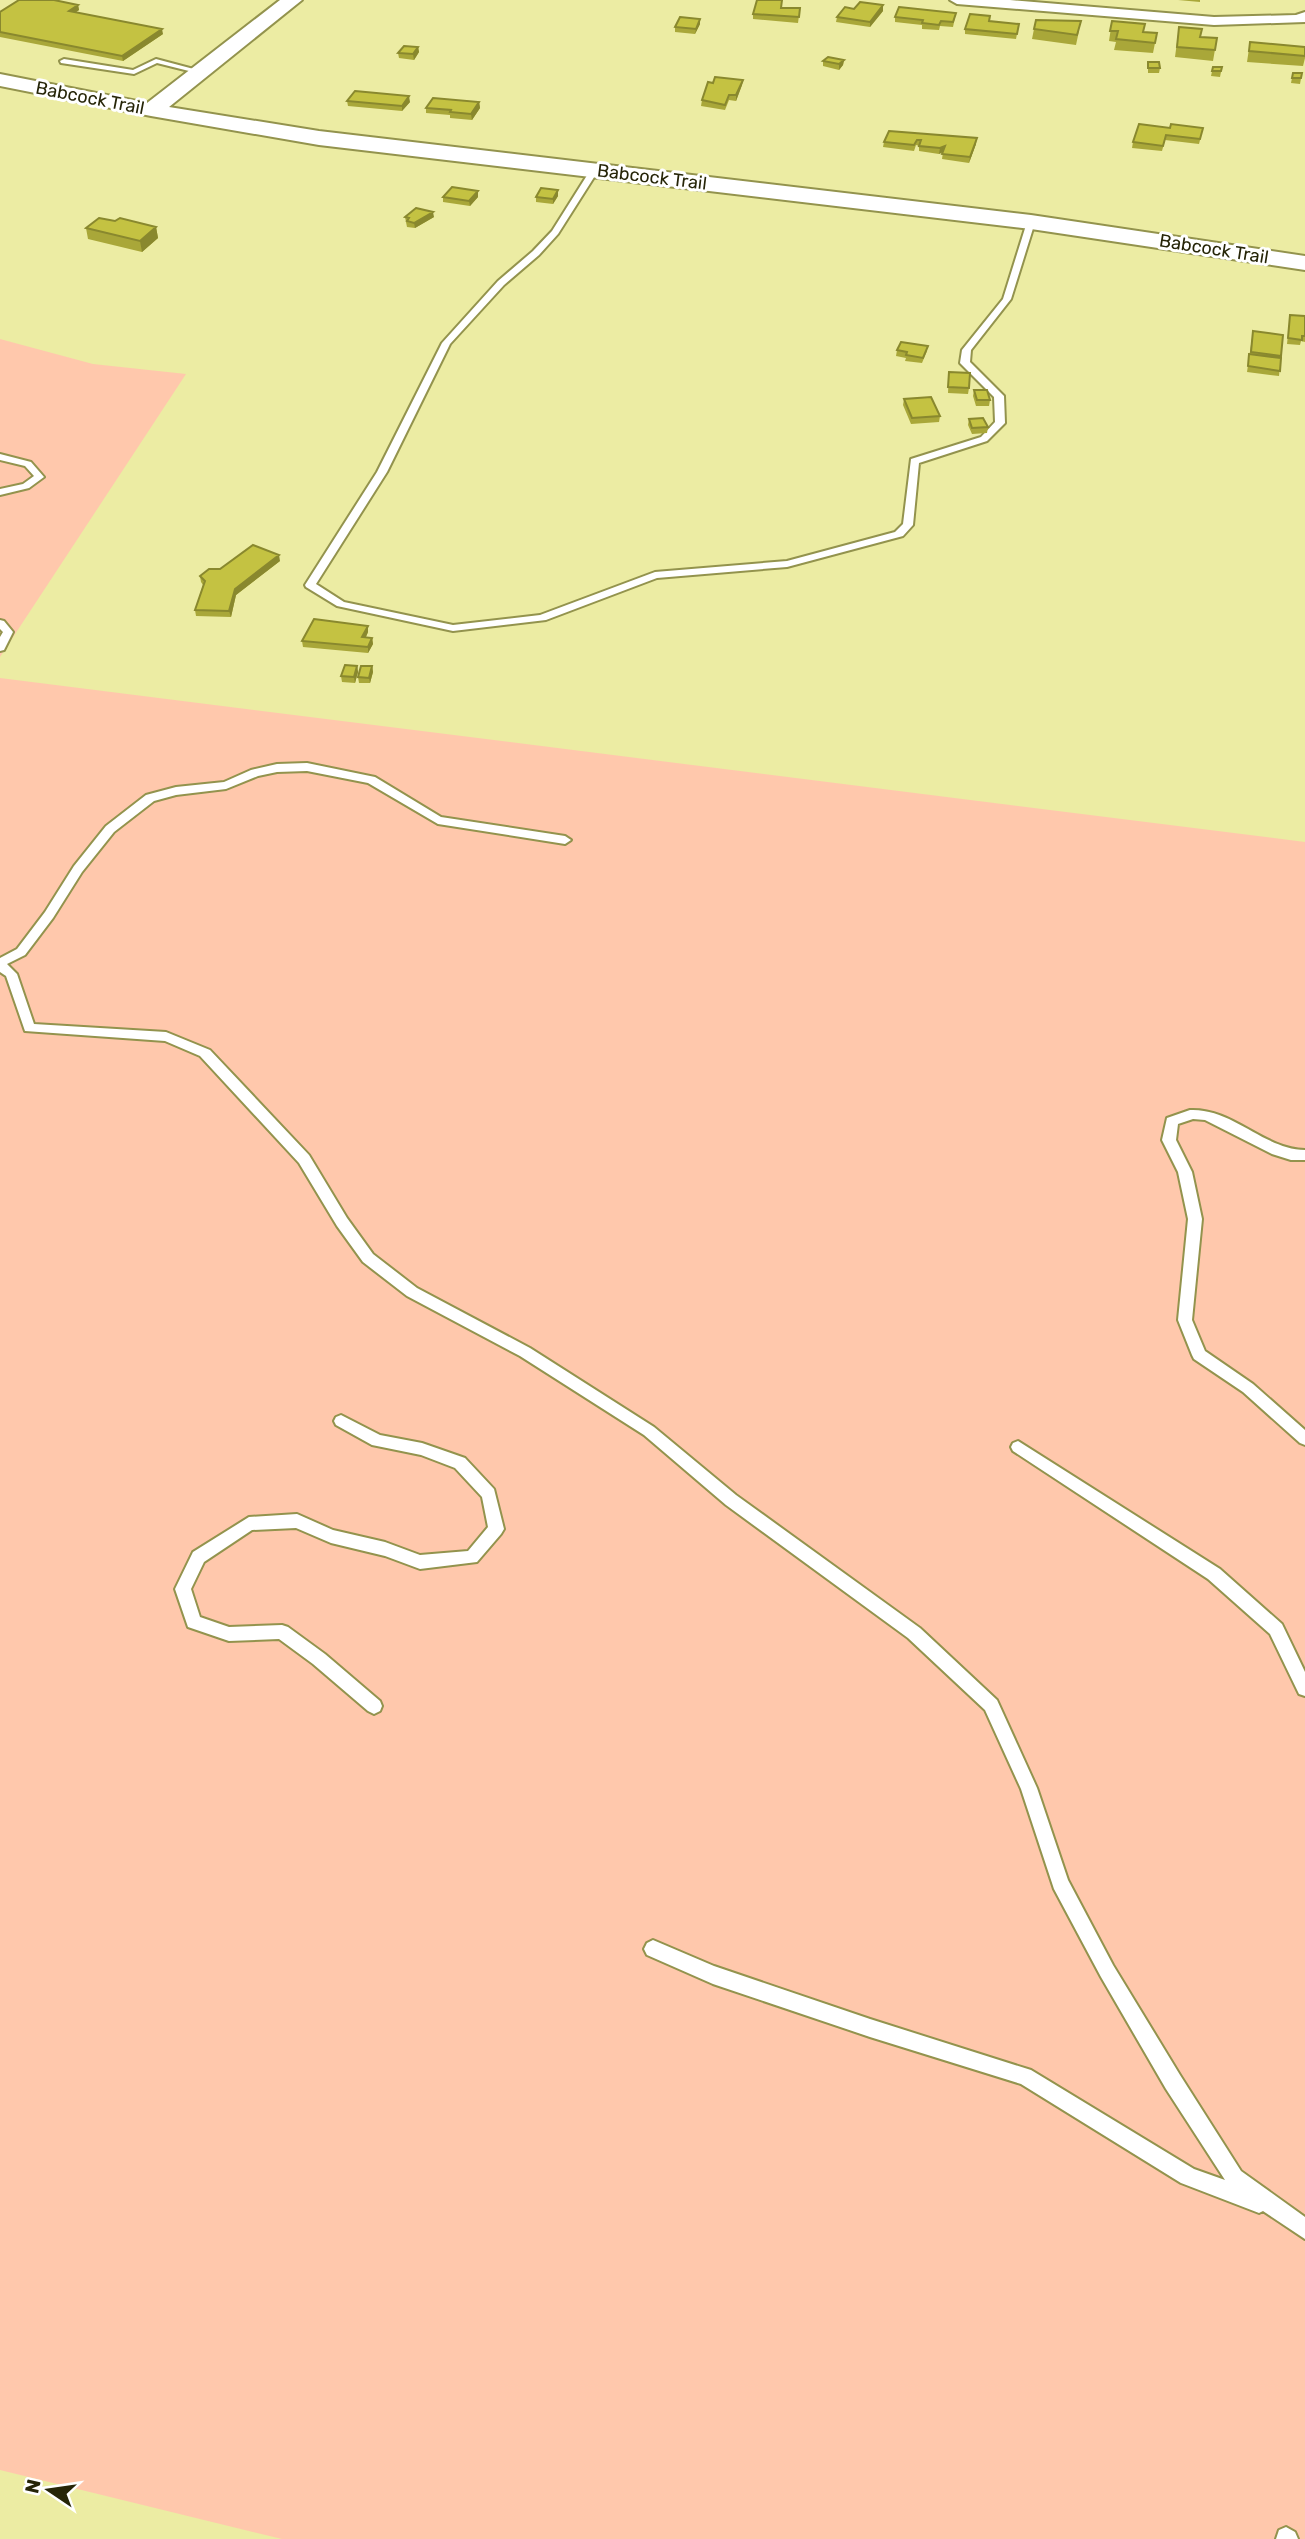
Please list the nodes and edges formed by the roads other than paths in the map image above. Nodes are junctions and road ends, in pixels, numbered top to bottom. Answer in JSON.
{"nodes":[{"id":1,"x":292,"y":0,"type":"edge"},
{"id":2,"x":957,"y":0,"type":"edge"},
{"id":3,"x":1305,"y":16,"type":"edge"},
{"id":4,"x":64,"y":61,"type":"dead end"},
{"id":5,"x":201,"y":72,"type":"junction"},
{"id":6,"x":0,"y":80,"type":"edge"},
{"id":7,"x":151,"y":110,"type":"junction"},
{"id":8,"x":594,"y":171,"type":"junction"},
{"id":9,"x":1031,"y":222,"type":"junction"},
{"id":10,"x":1305,"y":263,"type":"edge"},
{"id":11,"x":0,"y":457,"type":"edge"},
{"id":12,"x":0,"y":492,"type":"edge"},
{"id":13,"x":0,"y":623,"type":"edge"},
{"id":14,"x":0,"y":648,"type":"edge"},
{"id":15,"x":565,"y":840,"type":"dead end"},
{"id":16,"x":0,"y":964,"type":"edge"},
{"id":17,"x":1305,"y":1155,"type":"edge"},
{"id":18,"x":341,"y":1422,"type":"dead end"},
{"id":19,"x":1305,"y":1439,"type":"edge"},
{"id":20,"x":1018,"y":1447,"type":"dead end"},
{"id":21,"x":1305,"y":1689,"type":"edge"},
{"id":22,"x":374,"y":1706,"type":"dead end"},
{"id":23,"x":653,"y":1949,"type":"dead end"},
{"id":24,"x":1274,"y":2208,"type":"junction"},
{"id":25,"x":1305,"y":2228,"type":"edge"}],
"edges":[{"from":1,"to":5,"type":"street"},
{"from":2,"to":3,"type":"street"},
{"from":4,"to":5,"type":"lane"},
{"from":5,"to":7,"type":"street"},
{"from":6,"to":7,"type":"street","name":"Babcock Trail"},
{"from":7,"to":8,"type":"street","name":"Babcock Trail"},
{"from":8,"to":9,"type":"street","name":"Babcock Trail"},
{"from":8,"to":9,"type":"lane"},
{"from":9,"to":10,"type":"street","name":"Babcock Trail"},
{"from":11,"to":12,"type":"lane"},
{"from":13,"to":14,"type":"lane"},
{"from":15,"to":16,"type":"lane"},
{"from":16,"to":24,"type":"lane"},
{"from":17,"to":19,"type":"lane"},
{"from":18,"to":22,"type":"lane"},
{"from":20,"to":21,"type":"lane"},
{"from":23,"to":24,"type":"lane"},
{"from":24,"to":25,"type":"lane"}]}
